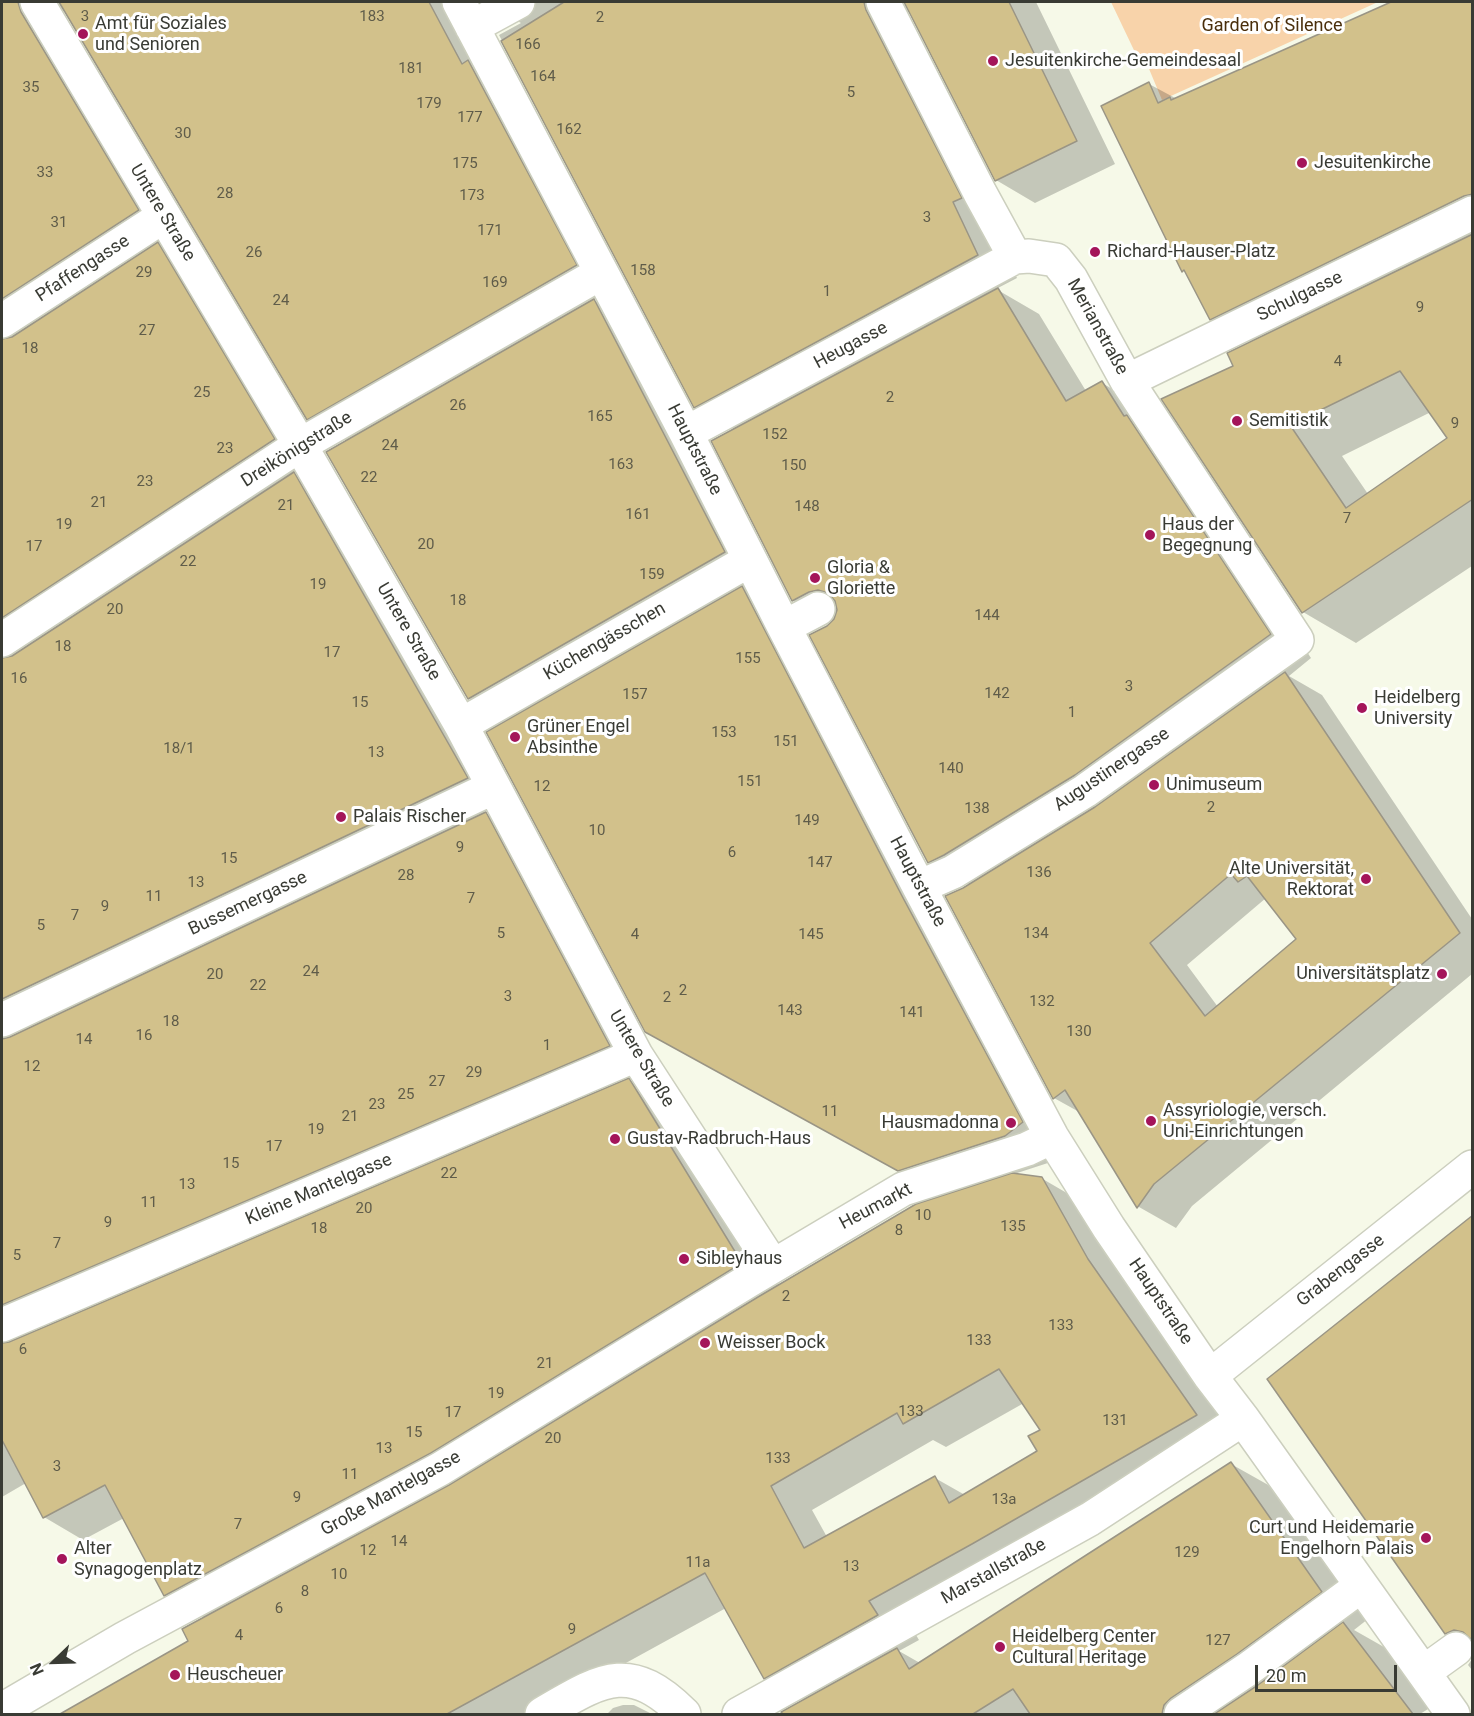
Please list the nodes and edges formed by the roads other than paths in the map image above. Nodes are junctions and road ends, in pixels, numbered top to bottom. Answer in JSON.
{"nodes":[{"id":1,"x":37,"y":2,"type":"edge"},
{"id":2,"x":518,"y":2,"type":"edge"},
{"id":3,"x":883,"y":2,"type":"edge"},
{"id":4,"x":465,"y":14,"type":"edge"},
{"id":5,"x":1473,"y":213,"type":"edge"},
{"id":6,"x":164,"y":216,"type":"junction"},
{"id":7,"x":1015,"y":257,"type":"junction"},
{"id":8,"x":601,"y":273,"type":"junction"},
{"id":9,"x":2,"y":321,"type":"edge"},
{"id":10,"x":1127,"y":381,"type":"junction"},
{"id":11,"x":686,"y":434,"type":"junction"},
{"id":12,"x":300,"y":445,"type":"junction"},
{"id":13,"x":738,"y":566,"type":"junction"},
{"id":14,"x":818,"y":609,"type":"dead end"},
{"id":15,"x":784,"y":627,"type":"junction"},
{"id":16,"x":2,"y":640,"type":"edge"},
{"id":17,"x":1297,"y":640,"type":"joint"},
{"id":18,"x":461,"y":725,"type":"junction"},
{"id":19,"x":494,"y":787,"type":"junction"},
{"id":20,"x":919,"y":887,"type":"junction"},
{"id":21,"x":2,"y":1020,"type":"edge"},
{"id":22,"x":636,"y":1055,"type":"junction"},
{"id":23,"x":1052,"y":1137,"type":"junction"},
{"id":24,"x":1473,"y":1167,"type":"edge"},
{"id":25,"x":773,"y":1266,"type":"junction"},
{"id":26,"x":2,"y":1325,"type":"edge"},
{"id":27,"x":1210,"y":1376,"type":"junction"},
{"id":28,"x":1243,"y":1419,"type":"junction"},
{"id":29,"x":1361,"y":1586,"type":"junction"},
{"id":30,"x":1456,"y":1649,"type":"dead end"},
{"id":31,"x":1424,"y":1672,"type":"junction"},
{"id":32,"x":4,"y":1701,"type":"edge"},
{"id":33,"x":542,"y":1714,"type":"edge"},
{"id":34,"x":684,"y":1714,"type":"edge"},
{"id":35,"x":739,"y":1714,"type":"edge"},
{"id":36,"x":1181,"y":1714,"type":"edge"},
{"id":37,"x":1453,"y":1714,"type":"edge"}],
"edges":[{"from":1,"to":6,"type":"street","name":"Untere Straße"},
{"from":2,"to":4,"type":"street"},
{"from":3,"to":7,"type":"street"},
{"from":4,"to":8,"type":"street","name":"Hauptstraße"},
{"from":5,"to":10,"type":"street","name":"Schulgasse"},
{"from":6,"to":9,"type":"street","name":"Pfaffengasse"},
{"from":6,"to":12,"type":"street","name":"Untere Straße"},
{"from":7,"to":10,"type":"street","name":"Merianstraße"},
{"from":7,"to":11,"type":"street","name":"Heugasse"},
{"from":8,"to":11,"type":"street","name":"Hauptstraße"},
{"from":8,"to":12,"type":"street","name":"Dreikönigstraße"},
{"from":10,"to":17,"type":"street","name":"Merianstraße"},
{"from":11,"to":13,"type":"street","name":"Hauptstraße"},
{"from":12,"to":16,"type":"street","name":"Dreikönigstraße"},
{"from":12,"to":18,"type":"street","name":"Untere Straße"},
{"from":13,"to":15,"type":"street","name":"Hauptstraße"},
{"from":13,"to":18,"type":"street","name":"Küchengässchen"},
{"from":14,"to":15,"type":"street"},
{"from":15,"to":20,"type":"street","name":"Hauptstraße"},
{"from":17,"to":20,"type":"street","name":"Augustinergasse"},
{"from":18,"to":19,"type":"street","name":"Untere Straße"},
{"from":19,"to":21,"type":"street","name":"Bussemergasse"},
{"from":19,"to":22,"type":"street","name":"Untere Straße"},
{"from":20,"to":23,"type":"street","name":"Hauptstraße"},
{"from":22,"to":25,"type":"street","name":"Untere Straße"},
{"from":22,"to":26,"type":"street","name":"Kleine Mantelgasse"},
{"from":23,"to":25,"type":"street","name":"Heumarkt"},
{"from":23,"to":27,"type":"street","name":"Hauptstraße"},
{"from":24,"to":27,"type":"street","name":"Grabengasse"},
{"from":25,"to":32,"type":"street","name":"Große Mantelgasse"},
{"from":27,"to":28,"type":"street","name":"Hauptstraße"},
{"from":28,"to":29,"type":"street","name":"Hauptstraße"},
{"from":28,"to":35,"type":"street","name":"Marstallstraße"},
{"from":29,"to":31,"type":"street","name":"Hauptstraße"},
{"from":29,"to":36,"type":"street"},
{"from":30,"to":31,"type":"street"},
{"from":31,"to":37,"type":"street","name":"Hauptstraße"},
{"from":33,"to":34,"type":"street"}]}
